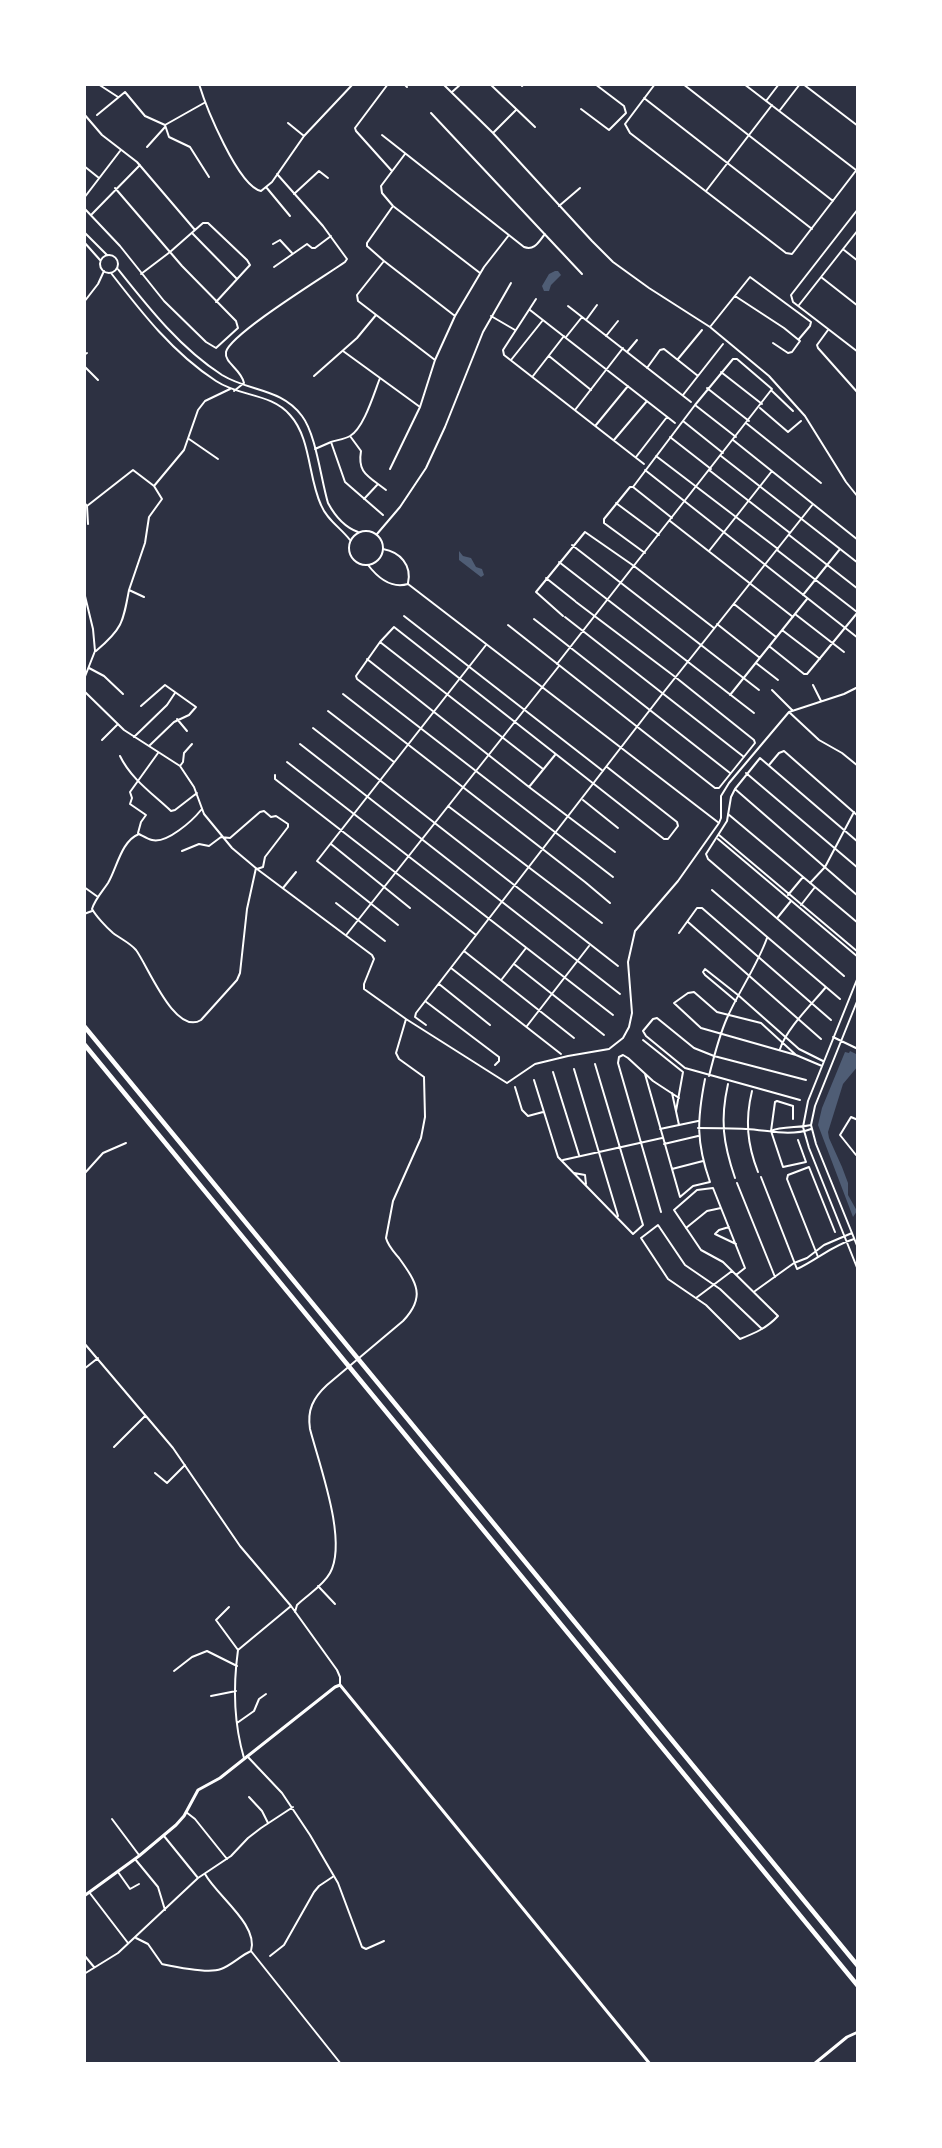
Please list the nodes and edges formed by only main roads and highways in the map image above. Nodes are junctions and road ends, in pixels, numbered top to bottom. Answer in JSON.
{"nodes":[{"id":1,"x":84,"y":1026,"type":"edge"},
{"id":2,"x":84,"y":1044,"type":"edge"},
{"id":3,"x":84,"y":1896,"type":"edge"},
{"id":4,"x":858,"y":1966,"type":"edge"},
{"id":5,"x":858,"y":1986,"type":"edge"},
{"id":6,"x":858,"y":2032,"type":"edge"},
{"id":7,"x":650,"y":2064,"type":"edge"},
{"id":8,"x":814,"y":2064,"type":"edge"}],
"edges":[{"from":1,"to":4,"type":"highway"},
{"from":2,"to":5,"type":"highway"},
{"from":3,"to":7,"type":"main road"},
{"from":6,"to":8,"type":"main road"}]}
